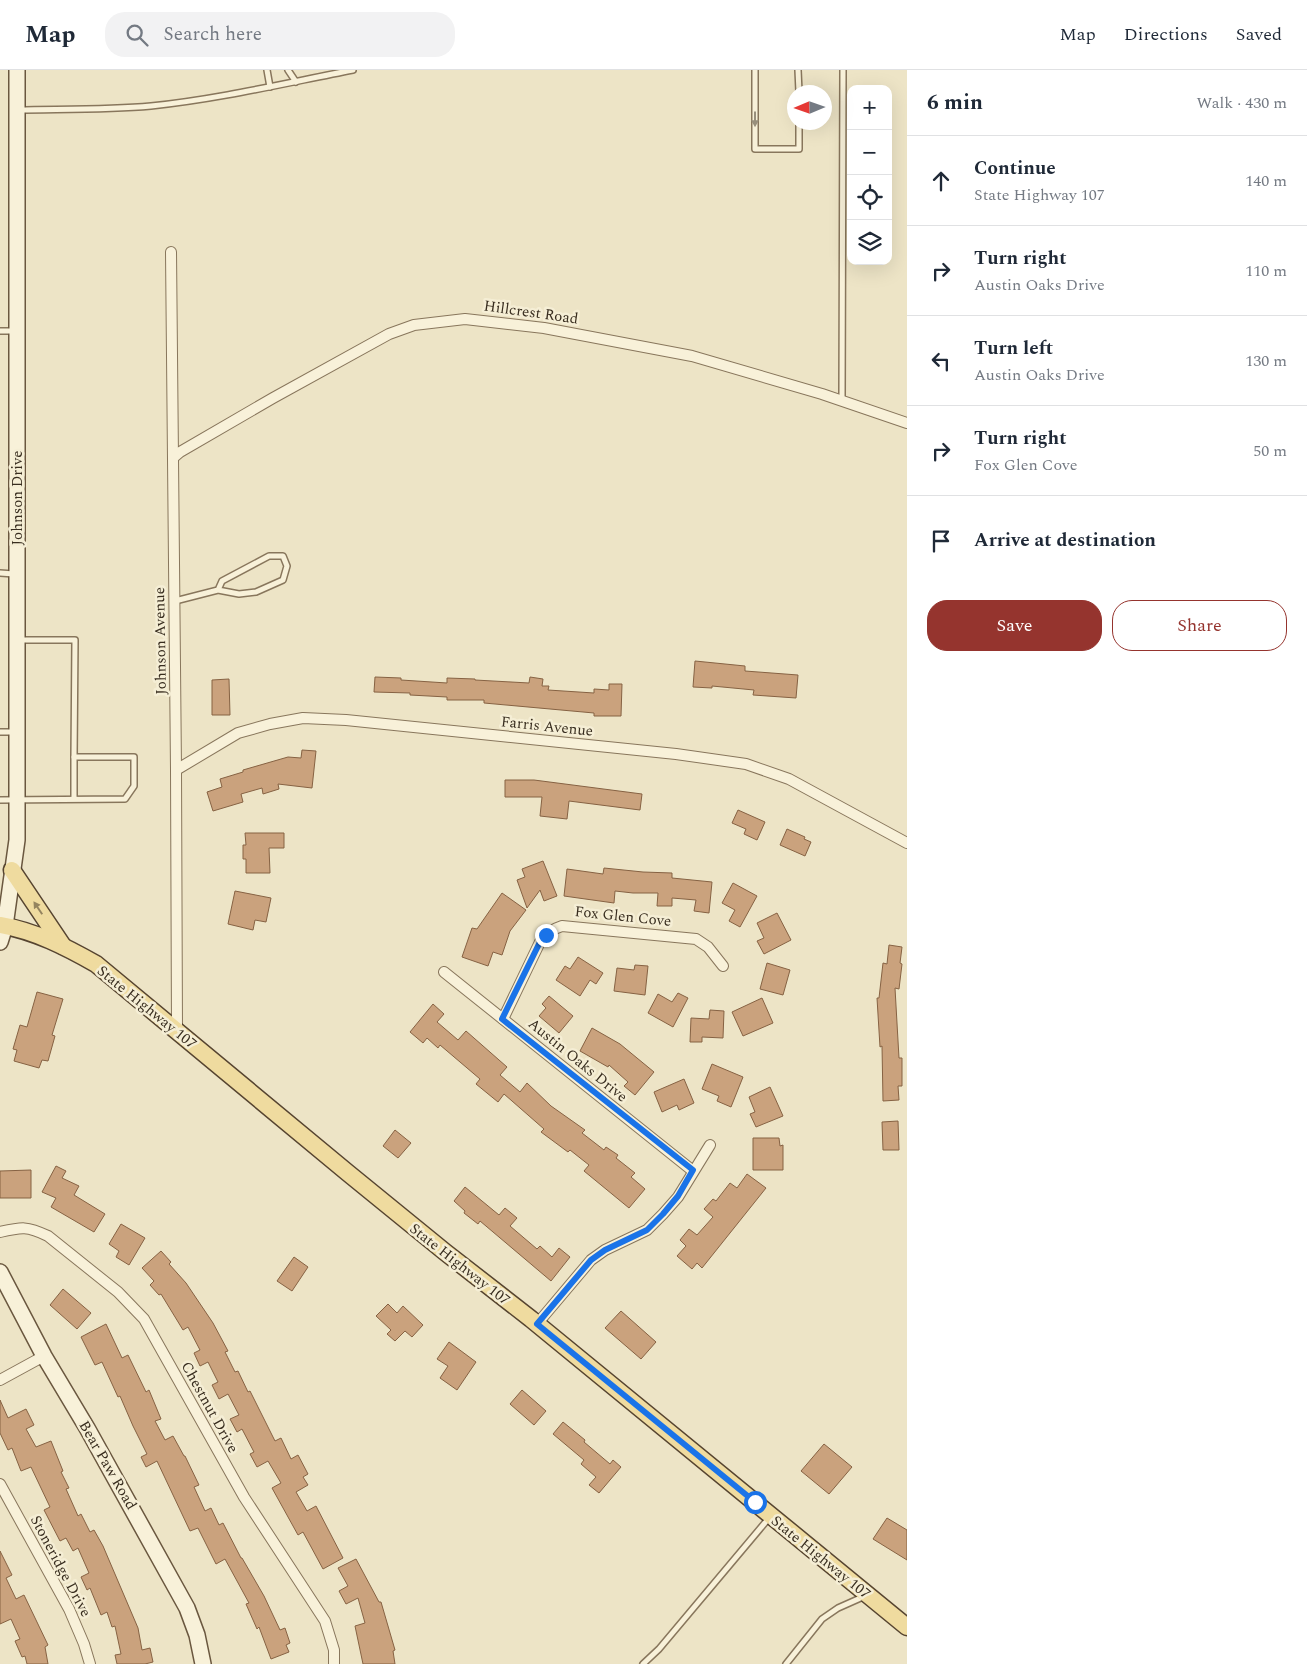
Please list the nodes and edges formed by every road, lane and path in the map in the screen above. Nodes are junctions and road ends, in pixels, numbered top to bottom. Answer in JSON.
{"nodes":[{"id":1,"x":17,"y":70,"type":"edge"},
{"id":2,"x":267,"y":70,"type":"edge"},
{"id":3,"x":288,"y":70,"type":"edge"},
{"id":4,"x":353,"y":70,"type":"edge"},
{"id":5,"x":755,"y":70,"type":"edge"},
{"id":6,"x":798,"y":70,"type":"edge"},
{"id":7,"x":843,"y":70,"type":"edge"},
{"id":8,"x":296,"y":82,"type":"junction"},
{"id":9,"x":799,"y":85,"type":"edge"},
{"id":10,"x":270,"y":87,"type":"junction"},
{"id":11,"x":17,"y":110,"type":"junction"},
{"id":12,"x":799,"y":130,"type":"edge"},
{"id":13,"x":171,"y":252,"type":"dead end"},
{"id":14,"x":0,"y":331,"type":"edge"},
{"id":15,"x":17,"y":331,"type":"junction"},
{"id":16,"x":842,"y":401,"type":"junction"},
{"id":17,"x":907,"y":423,"type":"edge"},
{"id":18,"x":173,"y":458,"type":"junction"},
{"id":19,"x":0,"y":573,"type":"edge"},
{"id":20,"x":17,"y":574,"type":"junction"},
{"id":21,"x":218,"y":590,"type":"junction"},
{"id":22,"x":174,"y":601,"type":"junction"},
{"id":23,"x":17,"y":640,"type":"junction"},
{"id":24,"x":0,"y":732,"type":"edge"},
{"id":25,"x":17,"y":732,"type":"junction"},
{"id":26,"x":74,"y":757,"type":"junction"},
{"id":27,"x":176,"y":770,"type":"junction"},
{"id":28,"x":74,"y":798,"type":"junction"},
{"id":29,"x":17,"y":799,"type":"junction"},
{"id":30,"x":0,"y":800,"type":"edge"},
{"id":31,"x":907,"y":843,"type":"edge"},
{"id":32,"x":12,"y":870,"type":"junction"},
{"id":33,"x":2,"y":925,"type":"edge"},
{"id":34,"x":0,"y":942,"type":"edge"},
{"id":35,"x":64,"y":946,"type":"junction"},
{"id":36,"x":723,"y":966,"type":"dead end"},
{"id":37,"x":444,"y":972,"type":"dead end"},
{"id":38,"x":502,"y":1019,"type":"junction"},
{"id":39,"x":177,"y":1030,"type":"junction"},
{"id":40,"x":710,"y":1145,"type":"dead end"},
{"id":41,"x":693,"y":1170,"type":"junction"},
{"id":42,"x":0,"y":1232,"type":"edge"},
{"id":43,"x":0,"y":1272,"type":"edge"},
{"id":44,"x":537,"y":1324,"type":"junction"},
{"id":45,"x":44,"y":1356,"type":"junction"},
{"id":46,"x":0,"y":1380,"type":"edge"},
{"id":47,"x":0,"y":1484,"type":"edge"},
{"id":48,"x":771,"y":1516,"type":"junction"},
{"id":49,"x":868,"y":1594,"type":"junction"},
{"id":50,"x":907,"y":1627,"type":"edge"},
{"id":51,"x":90,"y":1664,"type":"edge"},
{"id":52,"x":203,"y":1664,"type":"edge"},
{"id":53,"x":334,"y":1664,"type":"edge"},
{"id":54,"x":643,"y":1664,"type":"edge"},
{"id":55,"x":786,"y":1664,"type":"edge"}],
"edges":[{"from":1,"to":11,"type":"street","name":"Johnson Drive"},
{"from":2,"to":10,"type":"lane"},
{"from":3,"to":8,"type":"lane"},
{"from":4,"to":8,"type":"lane"},
{"from":5,"to":12,"type":"lane","one_way":true},
{"from":6,"to":9,"type":"lane"},
{"from":7,"to":16,"type":"lane"},
{"from":8,"to":10,"type":"lane"},
{"from":10,"to":11,"type":"lane"},
{"from":11,"to":15,"type":"street","name":"Johnson Drive"},
{"from":13,"to":18,"type":"street","name":"Johnson Avenue"},
{"from":14,"to":15,"type":"lane"},
{"from":15,"to":20,"type":"street","name":"Johnson Drive"},
{"from":16,"to":17,"type":"street","name":"Hillcrest Road"},
{"from":16,"to":18,"type":"street","name":"Hillcrest Road"},
{"from":18,"to":22,"type":"street","name":"Johnson Avenue"},
{"from":19,"to":20,"type":"lane"},
{"from":20,"to":23,"type":"street","name":"Johnson Drive"},
{"from":21,"to":21,"type":"lane"},
{"from":21,"to":22,"type":"lane"},
{"from":22,"to":27,"type":"street","name":"Johnson Avenue"},
{"from":23,"to":25,"type":"street","name":"Johnson Drive"},
{"from":23,"to":26,"type":"lane"},
{"from":24,"to":25,"type":"lane"},
{"from":25,"to":29,"type":"street","name":"Johnson Drive"},
{"from":26,"to":28,"type":"lane"},
{"from":26,"to":28,"type":"lane"},
{"from":27,"to":31,"type":"street","name":"Farris Avenue"},
{"from":27,"to":39,"type":"street","name":"Johnson Avenue"},
{"from":28,"to":29,"type":"lane"},
{"from":29,"to":30,"type":"lane"},
{"from":29,"to":32,"type":"street","name":"Johnson Drive"},
{"from":32,"to":33,"type":"street","name":"Johnson Drive"},
{"from":35,"to":32,"type":"main road","one_way":true},
{"from":33,"to":34,"type":"street"},
{"from":33,"to":35,"type":"main road","name":"State Highway 107"},
{"from":35,"to":39,"type":"main road","name":"State Highway 107"},
{"from":36,"to":38,"type":"street","name":"Fox Glen Cove"},
{"from":37,"to":38,"type":"street","name":"Austin Oaks Drive"},
{"from":38,"to":41,"type":"street","name":"Austin Oaks Drive"},
{"from":39,"to":44,"type":"main road","name":"State Highway 107"},
{"from":40,"to":41,"type":"street"},
{"from":41,"to":44,"type":"street"},
{"from":42,"to":53,"type":"street","name":"Chestnut Drive"},
{"from":43,"to":45,"type":"street","name":"Bear Paw Road"},
{"from":44,"to":48,"type":"main road","name":"State Highway 107"},
{"from":45,"to":46,"type":"street"},
{"from":45,"to":52,"type":"street","name":"Bear Paw Road"},
{"from":47,"to":51,"type":"street","name":"Stoneridge Drive"},
{"from":48,"to":49,"type":"main road","name":"State Highway 107"},
{"from":48,"to":54,"type":"lane"},
{"from":49,"to":50,"type":"main road","name":"State Highway 107"},
{"from":49,"to":55,"type":"lane"}]}
